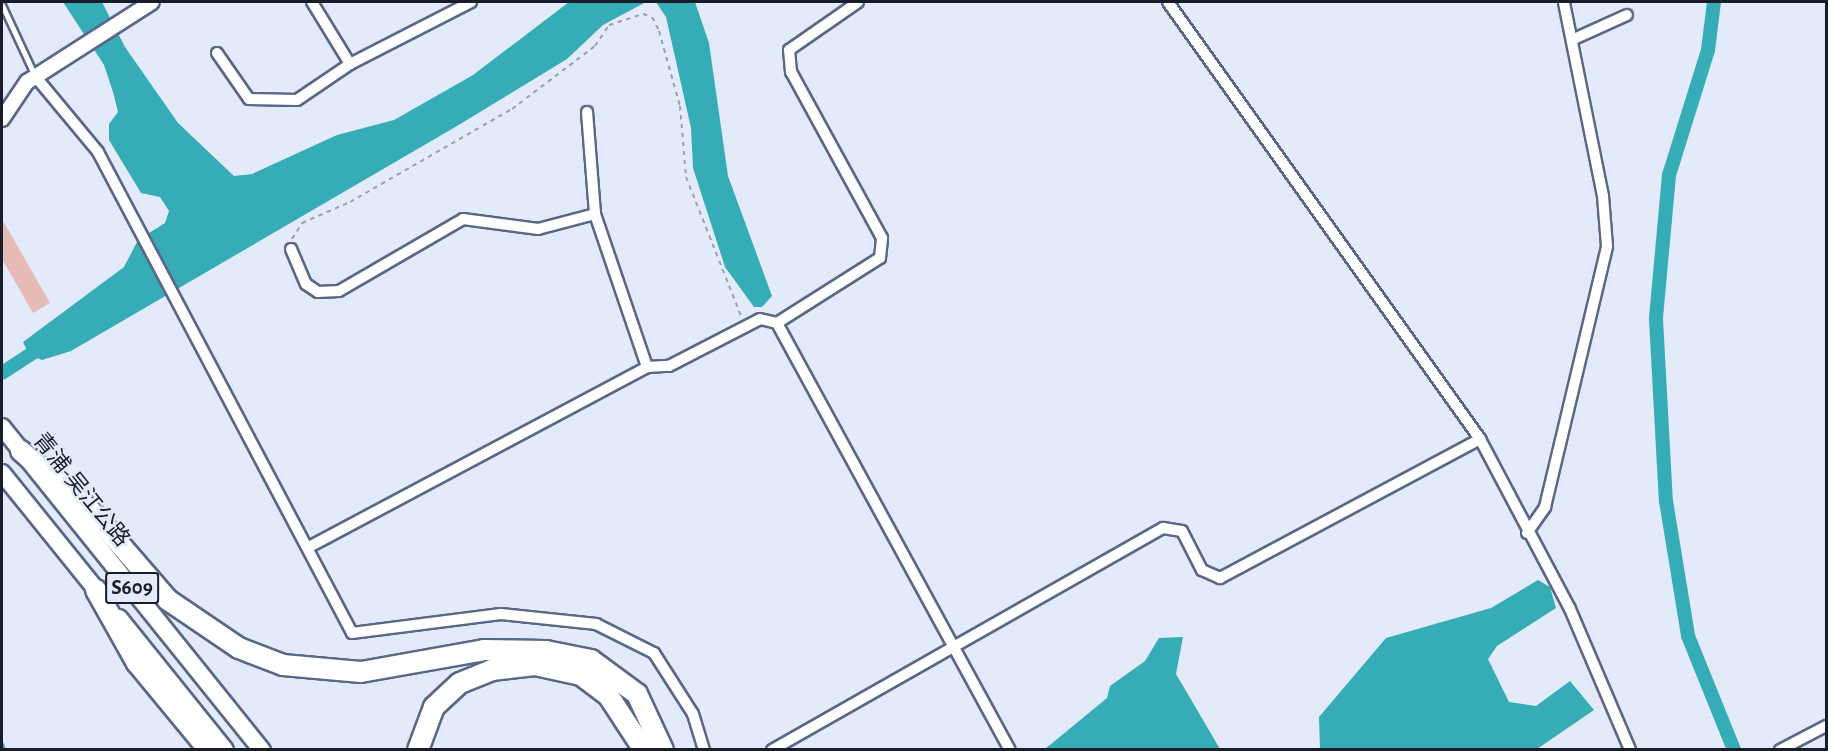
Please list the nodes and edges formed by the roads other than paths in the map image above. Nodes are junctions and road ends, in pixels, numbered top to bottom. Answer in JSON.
{"nodes":[{"id":1,"x":152,"y":2,"type":"edge"},
{"id":2,"x":312,"y":2,"type":"edge"},
{"id":3,"x":471,"y":2,"type":"edge"},
{"id":4,"x":858,"y":2,"type":"edge"},
{"id":5,"x":1168,"y":2,"type":"edge"},
{"id":6,"x":1564,"y":2,"type":"edge"},
{"id":7,"x":2,"y":5,"type":"edge"},
{"id":8,"x":1628,"y":15,"type":"dead end"},
{"id":9,"x":1574,"y":39,"type":"junction"},
{"id":10,"x":217,"y":53,"type":"dead end"},
{"id":11,"x":350,"y":64,"type":"junction"},
{"id":12,"x":35,"y":76,"type":"junction"},
{"id":13,"x":587,"y":112,"type":"dead end"},
{"id":14,"x":2,"y":119,"type":"edge"},
{"id":15,"x":595,"y":214,"type":"junction"},
{"id":16,"x":291,"y":249,"type":"road end"},
{"id":17,"x":777,"y":323,"type":"junction"},
{"id":18,"x":647,"y":367,"type":"junction"},
{"id":19,"x":2,"y":427,"type":"edge"},
{"id":20,"x":1480,"y":439,"type":"junction"},
{"id":21,"x":21,"y":451,"type":"junction"},
{"id":22,"x":2,"y":473,"type":"edge"},
{"id":23,"x":1527,"y":533,"type":"junction"},
{"id":24,"x":309,"y":547,"type":"junction"},
{"id":25,"x":96,"y":590,"type":"junction"},
{"id":26,"x":951,"y":648,"type":"junction"},
{"id":27,"x":1827,"y":726,"type":"edge"},
{"id":28,"x":209,"y":750,"type":"edge"},
{"id":29,"x":225,"y":750,"type":"edge"},
{"id":30,"x":262,"y":750,"type":"edge"},
{"id":31,"x":418,"y":750,"type":"edge"},
{"id":32,"x":644,"y":750,"type":"edge"},
{"id":33,"x":663,"y":750,"type":"edge"},
{"id":34,"x":704,"y":750,"type":"edge"},
{"id":35,"x":772,"y":750,"type":"edge"},
{"id":36,"x":1010,"y":750,"type":"edge"},
{"id":37,"x":1630,"y":750,"type":"edge"},
{"id":38,"x":1780,"y":750,"type":"edge"}],
"edges":[{"from":1,"to":12,"type":"street"},
{"from":2,"to":11,"type":"street"},
{"from":3,"to":11,"type":"street"},
{"from":4,"to":17,"type":"street"},
{"from":5,"to":20,"type":"street"},
{"from":6,"to":9,"type":"street"},
{"from":7,"to":12,"type":"lane"},
{"from":8,"to":9,"type":"street"},
{"from":9,"to":23,"type":"street"},
{"from":10,"to":11,"type":"street"},
{"from":12,"to":14,"type":"street"},
{"from":12,"to":24,"type":"street"},
{"from":13,"to":15,"type":"street"},
{"from":15,"to":16,"type":"street"},
{"from":15,"to":18,"type":"street"},
{"from":17,"to":18,"type":"street"},
{"from":17,"to":26,"type":"street"},
{"from":18,"to":24,"type":"street"},
{"from":19,"to":21,"type":"main road","name":"青浦-吴江公路","number":"S609"},
{"from":20,"to":23,"type":"street"},
{"from":20,"to":26,"type":"street"},
{"from":21,"to":30,"type":"main road","name":"青浦-吴江公路","number":"S609"},
{"from":21,"to":33,"type":"highway"},
{"from":22,"to":25,"type":"main road","number":"S609"},
{"from":23,"to":37,"type":"street"},
{"from":24,"to":34,"type":"street"},
{"from":25,"to":28,"type":"highway"},
{"from":25,"to":29,"type":"main road","number":"S609"},
{"from":26,"to":35,"type":"street"},
{"from":26,"to":36,"type":"street"},
{"from":27,"to":38,"type":"street"},
{"from":31,"to":32,"type":"highway"}]}
